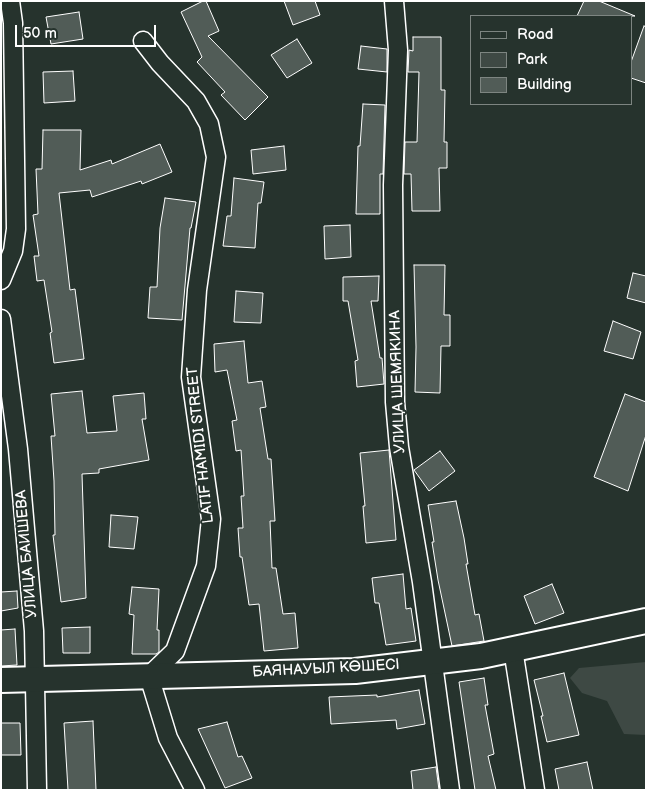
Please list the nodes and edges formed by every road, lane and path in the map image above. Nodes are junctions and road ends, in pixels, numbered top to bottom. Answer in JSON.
{"nodes":[{"id":1,"x":10,"y":1,"type":"edge"},
{"id":2,"x":394,"y":1,"type":"edge"},
{"id":3,"x":143,"y":41,"type":"dead end"},
{"id":4,"x":1,"y":280,"type":"edge"},
{"id":5,"x":1,"y":319,"type":"edge"},
{"id":6,"x":646,"y":621,"type":"edge"},
{"id":7,"x":513,"y":649,"type":"junction"},
{"id":8,"x":432,"y":662,"type":"junction"},
{"id":9,"x":149,"y":676,"type":"junction"},
{"id":10,"x":36,"y":679,"type":"junction"},
{"id":11,"x":1,"y":680,"type":"edge"},
{"id":12,"x":37,"y":790,"type":"edge"},
{"id":13,"x":195,"y":790,"type":"edge"},
{"id":14,"x":450,"y":790,"type":"edge"},
{"id":15,"x":535,"y":790,"type":"edge"}],
"edges":[{"from":1,"to":4,"type":"street"},
{"from":2,"to":8,"type":"street","name":"УЛИЦА ШЕМЯКИНА"},
{"from":3,"to":9,"type":"street","name":"LATIF HAMIDI STREET"},
{"from":5,"to":10,"type":"street","name":"УЛИЦА БАИШЕВА"},
{"from":6,"to":7,"type":"street","name":"БАЯНАУЫЛ КӨШЕСІ"},
{"from":7,"to":8,"type":"street","name":"БАЯНАУЫЛ КӨШЕСІ"},
{"from":7,"to":15,"type":"street"},
{"from":8,"to":9,"type":"street","name":"БАЯНАУЫЛ КӨШЕСІ"},
{"from":8,"to":14,"type":"street","name":"УЛИЦА ШЕМЯКИНА"},
{"from":9,"to":10,"type":"street","name":"БАЯНАУЫЛ КӨШЕСІ"},
{"from":9,"to":13,"type":"street"},
{"from":10,"to":11,"type":"street","name":"БАЯНАУЫЛ КӨШЕСІ"},
{"from":10,"to":12,"type":"street","name":"УЛИЦА БАИШЕВА"}]}
